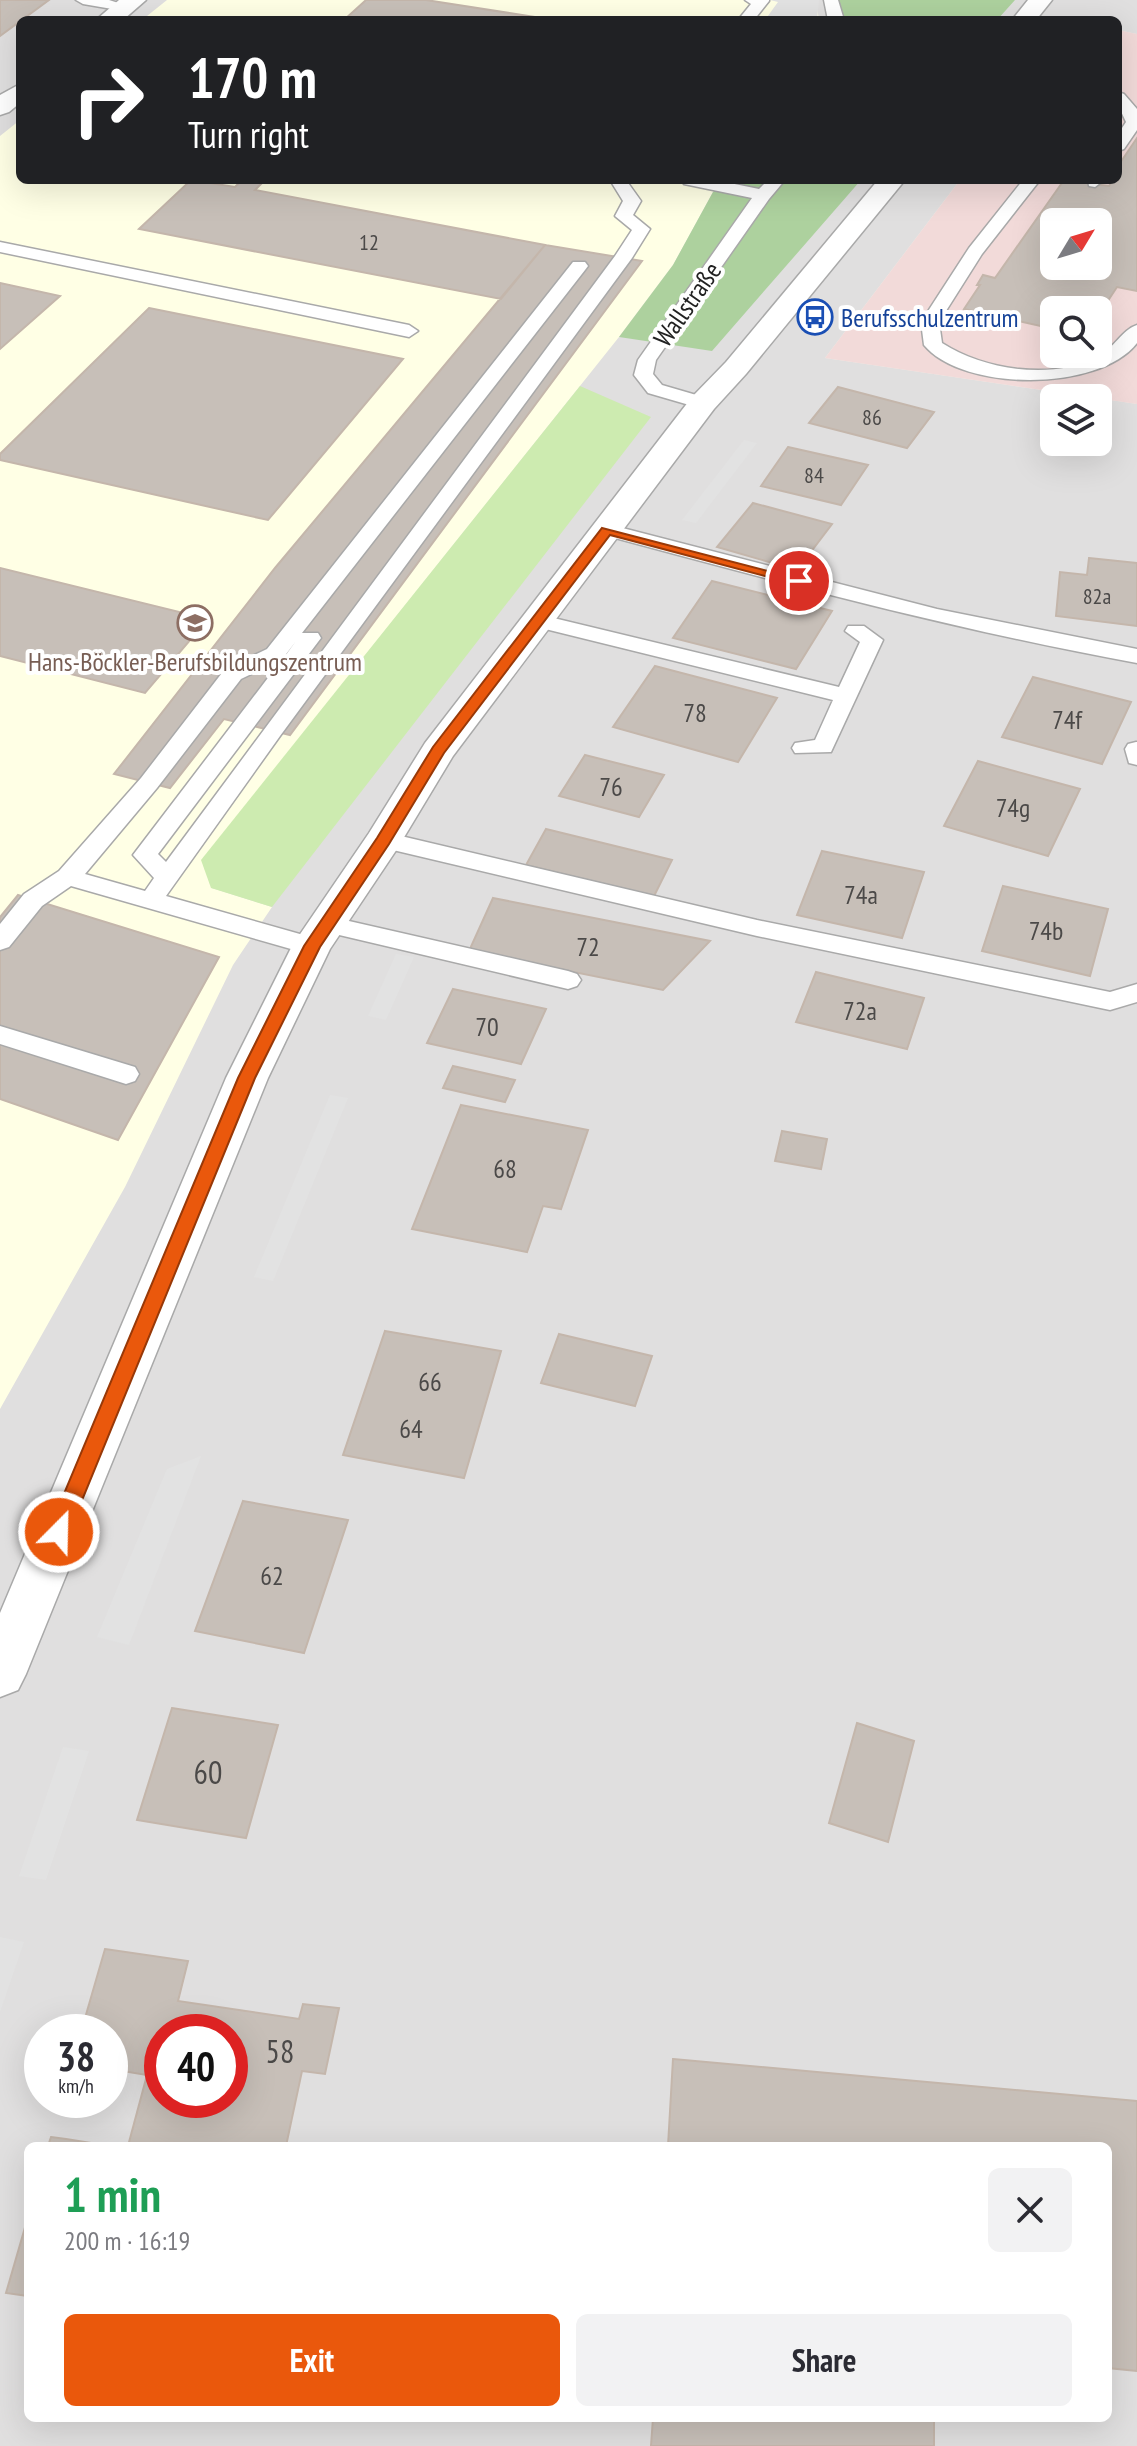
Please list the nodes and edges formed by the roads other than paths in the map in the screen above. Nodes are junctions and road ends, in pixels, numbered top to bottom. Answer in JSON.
{"nodes":[{"id":1,"x":83,"y":0,"type":"edge"},
{"id":2,"x":752,"y":0,"type":"edge"},
{"id":3,"x":1040,"y":0,"type":"edge"},
{"id":4,"x":122,"y":9,"type":"edge"},
{"id":5,"x":749,"y":16,"type":"edge"},
{"id":6,"x":1027,"y":16,"type":"edge"},
{"id":7,"x":16,"y":94,"type":"edge"},
{"id":8,"x":1122,"y":101,"type":"edge"},
{"id":9,"x":0,"y":107,"type":"edge"},
{"id":10,"x":1122,"y":140,"type":"edge"},
{"id":11,"x":621,"y":184,"type":"edge"},
{"id":12,"x":709,"y":184,"type":"edge"},
{"id":13,"x":773,"y":184,"type":"edge"},
{"id":14,"x":889,"y":184,"type":"edge"},
{"id":15,"x":1029,"y":184,"type":"edge"},
{"id":16,"x":763,"y":195,"type":"junction"},
{"id":17,"x":0,"y":247,"type":"edge"},
{"id":18,"x":604,"y":254,"type":"dead end"},
{"id":19,"x":579,"y":266,"type":"dead end"},
{"id":20,"x":409,"y":331,"type":"dead end"},
{"id":21,"x":1137,"y":331,"type":"edge"},
{"id":22,"x":703,"y":403,"type":"junction"},
{"id":23,"x":607,"y":530,"type":"junction"},
{"id":24,"x":537,"y":620,"type":"junction"},
{"id":25,"x":856,"y":631,"type":"dead end"},
{"id":26,"x":1137,"y":656,"type":"edge"},
{"id":27,"x":846,"y":696,"type":"junction"},
{"id":28,"x":803,"y":748,"type":"dead end"},
{"id":29,"x":384,"y":840,"type":"junction"},
{"id":30,"x":68,"y":877,"type":"junction"},
{"id":31,"x":167,"y":877,"type":"junction"},
{"id":32,"x":151,"y":900,"type":"junction"},
{"id":33,"x":320,"y":935,"type":"junction"},
{"id":34,"x":0,"y":941,"type":"edge"},
{"id":35,"x":568,"y":980,"type":"dead end"},
{"id":36,"x":1137,"y":993,"type":"edge"},
{"id":37,"x":0,"y":1035,"type":"edge"},
{"id":38,"x":126,"y":1074,"type":"dead end"},
{"id":39,"x":0,"y":1674,"type":"edge"}],
"edges":[{"from":1,"to":4,"type":"lane"},
{"from":2,"to":5,"type":"lane"},
{"from":3,"to":6,"type":"street"},
{"from":7,"to":9,"type":"street"},
{"from":8,"to":10,"type":"lane"},
{"from":11,"to":31,"type":"lane"},
{"from":12,"to":16,"type":"lane"},
{"from":13,"to":16,"type":"lane","name":"Wallstraße"},
{"from":14,"to":22,"type":"street"},
{"from":15,"to":21,"type":"lane"},
{"from":16,"to":22,"type":"lane","name":"Wallstraße"},
{"from":17,"to":20,"type":"lane"},
{"from":18,"to":31,"type":"lane"},
{"from":19,"to":30,"type":"lane"},
{"from":22,"to":23,"type":"street"},
{"from":23,"to":24,"type":"street"},
{"from":23,"to":26,"type":"lane"},
{"from":24,"to":27,"type":"lane"},
{"from":24,"to":29,"type":"street"},
{"from":25,"to":27,"type":"lane"},
{"from":27,"to":28,"type":"lane"},
{"from":29,"to":33,"type":"street"},
{"from":29,"to":36,"type":"lane"},
{"from":30,"to":32,"type":"lane"},
{"from":30,"to":34,"type":"lane"},
{"from":31,"to":32,"type":"lane"},
{"from":32,"to":33,"type":"lane"},
{"from":33,"to":35,"type":"lane"},
{"from":33,"to":39,"type":"street"},
{"from":37,"to":38,"type":"lane"}]}
